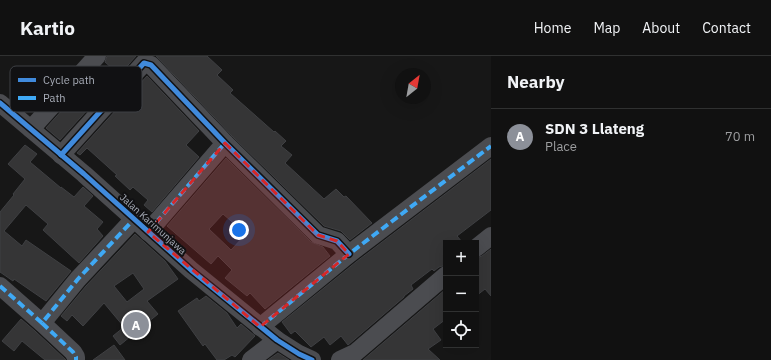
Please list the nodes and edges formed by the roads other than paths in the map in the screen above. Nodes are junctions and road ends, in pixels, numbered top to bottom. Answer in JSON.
{"nodes":[{"id":1,"x":97,"y":56,"type":"edge"},
{"id":2,"x":88,"y":66,"type":"edge"},
{"id":3,"x":141,"y":66,"type":"edge"},
{"id":4,"x":1,"y":106,"type":"edge"},
{"id":5,"x":46,"y":112,"type":"edge"},
{"id":6,"x":100,"y":112,"type":"edge"},
{"id":7,"x":31,"y":129,"type":"junction"},
{"id":8,"x":225,"y":142,"type":"junction"},
{"id":9,"x":491,"y":146,"type":"edge"},
{"id":10,"x":62,"y":155,"type":"junction"},
{"id":11,"x":134,"y":219,"type":"junction"},
{"id":12,"x":148,"y":232,"type":"junction"},
{"id":13,"x":491,"y":236,"type":"edge"},
{"id":14,"x":479,"y":246,"type":"edge"},
{"id":15,"x":350,"y":254,"type":"junction"},
{"id":16,"x":445,"y":276,"type":"edge"},
{"id":17,"x":0,"y":286,"type":"edge"},
{"id":18,"x":42,"y":323,"type":"junction"},
{"id":19,"x":260,"y":326,"type":"junction"},
{"id":20,"x":276,"y":340,"type":"junction"},
{"id":21,"x":306,"y":357,"type":"edge"},
{"id":22,"x":76,"y":360,"type":"edge"},
{"id":23,"x":251,"y":360,"type":"edge"},
{"id":24,"x":340,"y":360,"type":"edge"}],
"edges":[{"from":1,"to":2,"type":"street"},
{"from":3,"to":8,"type":"street"},
{"from":4,"to":7,"type":"street","name":"Jalan Karimunjawa"},
{"from":5,"to":7,"type":"street"},
{"from":6,"to":10,"type":"street"},
{"from":7,"to":10,"type":"street","name":"Jalan Karimunjawa"},
{"from":8,"to":12,"type":"street"},
{"from":8,"to":15,"type":"street"},
{"from":9,"to":15,"type":"street"},
{"from":10,"to":11,"type":"street","name":"Jalan Karimunjawa"},
{"from":11,"to":12,"type":"street","name":"Jalan Karimunjawa"},
{"from":11,"to":18,"type":"street"},
{"from":12,"to":19,"type":"street","name":"Jalan Karimunjawa"},
{"from":13,"to":14,"type":"street"},
{"from":15,"to":19,"type":"street"},
{"from":16,"to":24,"type":"street"},
{"from":17,"to":18,"type":"street"},
{"from":18,"to":22,"type":"street"},
{"from":19,"to":20,"type":"street","name":"Jalan Karimunjawa"},
{"from":20,"to":21,"type":"street","name":"Jalan Karimunjawa"},
{"from":20,"to":23,"type":"street"}]}
